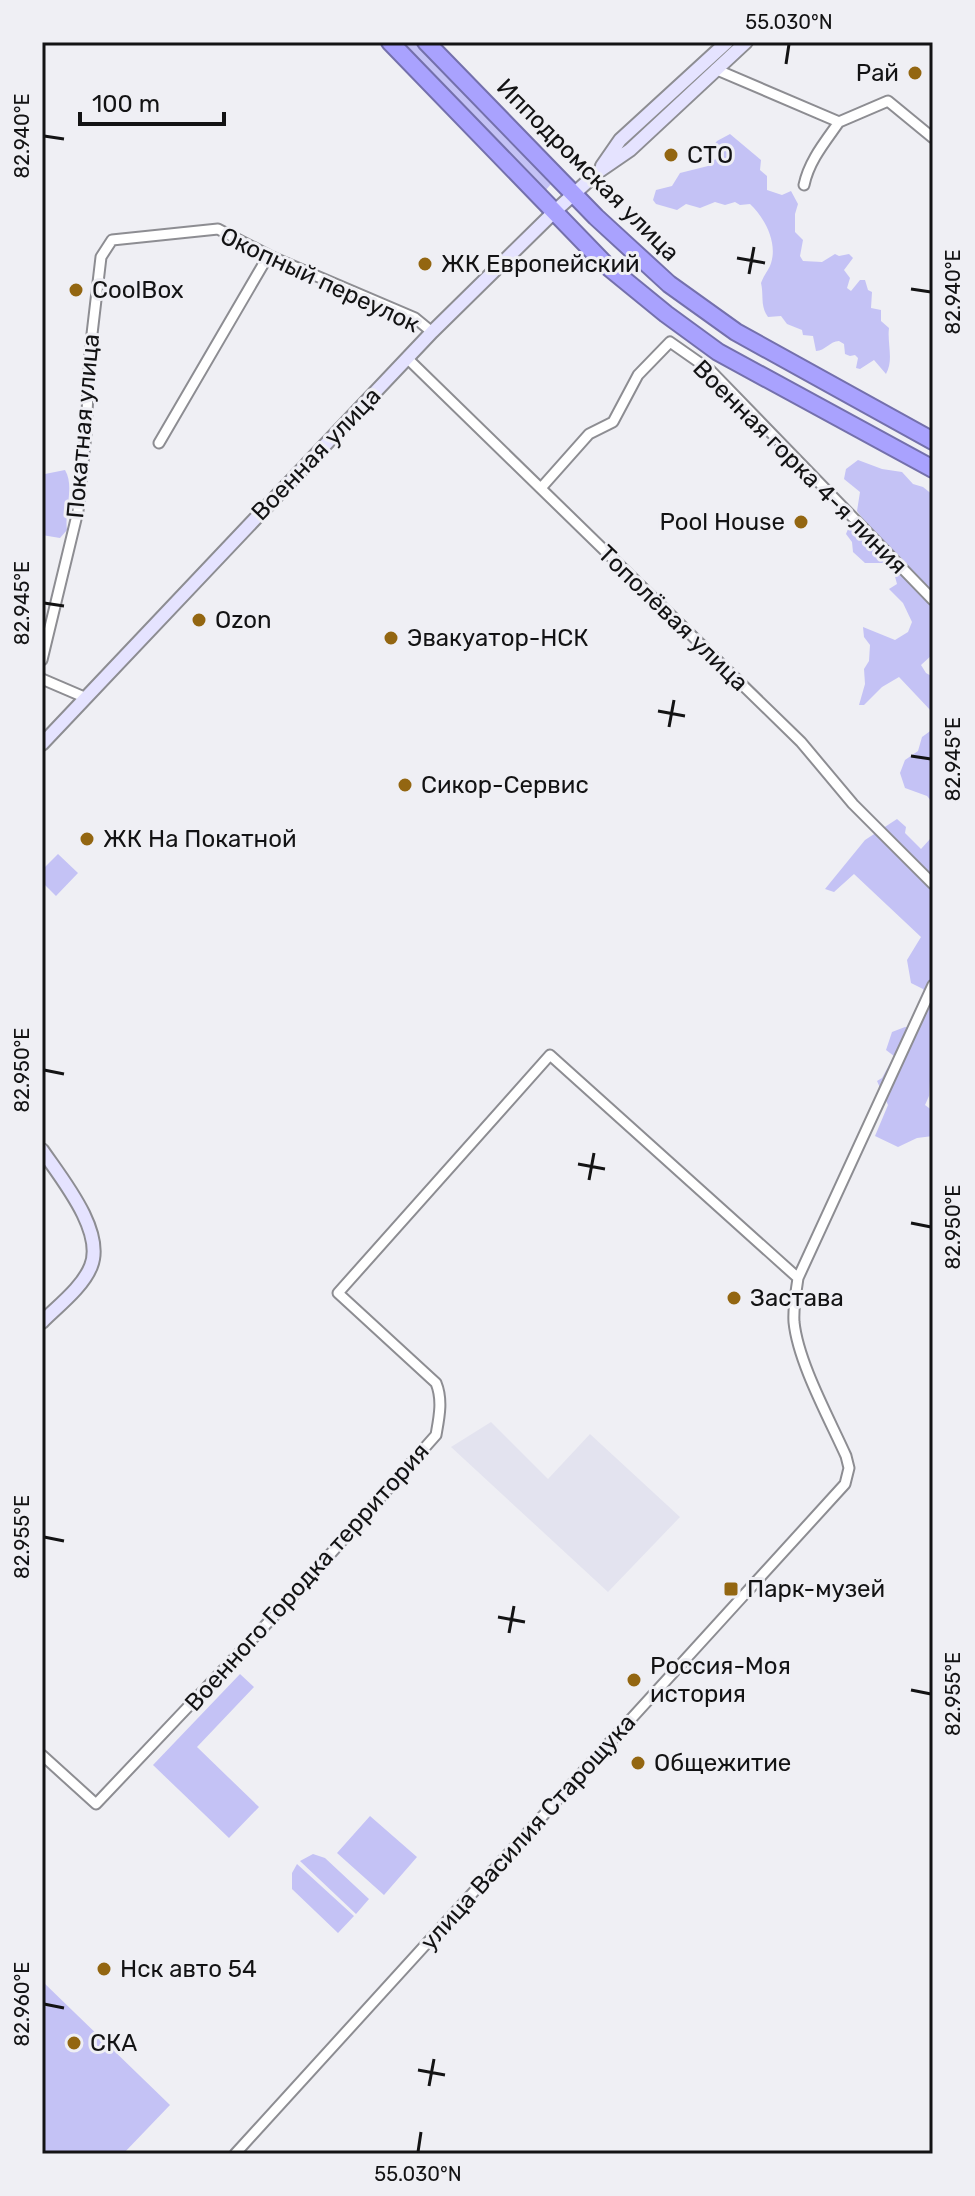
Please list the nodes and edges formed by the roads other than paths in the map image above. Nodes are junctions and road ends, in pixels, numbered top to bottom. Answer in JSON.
{"nodes":[{"id":1,"x":390,"y":42,"type":"edge"},
{"id":2,"x":426,"y":42,"type":"edge"},
{"id":3,"x":727,"y":42,"type":"edge"},
{"id":4,"x":746,"y":42,"type":"edge"},
{"id":5,"x":710,"y":65,"type":"junction"},
{"id":6,"x":839,"y":122,"type":"junction"},
{"id":7,"x":933,"y":138,"type":"edge"},
{"id":8,"x":804,"y":185,"type":"dead end"},
{"id":9,"x":574,"y":194,"type":"junction"},
{"id":10,"x":554,"y":212,"type":"junction"},
{"id":11,"x":112,"y":240,"type":"joint"},
{"id":12,"x":272,"y":257,"type":"junction"},
{"id":13,"x":432,"y":332,"type":"junction"},
{"id":14,"x":760,"y":345,"type":"junction"},
{"id":15,"x":407,"y":358,"type":"junction"},
{"id":16,"x":748,"y":368,"type":"junction"},
{"id":17,"x":933,"y":441,"type":"edge"},
{"id":18,"x":159,"y":443,"type":"dead end"},
{"id":19,"x":933,"y":469,"type":"edge"},
{"id":20,"x":541,"y":488,"type":"junction"},
{"id":21,"x":933,"y":600,"type":"edge"},
{"id":22,"x":42,"y":660,"type":"edge"},
{"id":23,"x":42,"y":679,"type":"edge"},
{"id":24,"x":84,"y":697,"type":"junction"},
{"id":25,"x":42,"y":744,"type":"edge"},
{"id":26,"x":933,"y":884,"type":"edge"},
{"id":27,"x":933,"y":985,"type":"edge"},
{"id":28,"x":42,"y":1150,"type":"edge"},
{"id":29,"x":798,"y":1278,"type":"junction"},
{"id":30,"x":42,"y":1322,"type":"edge"},
{"id":31,"x":42,"y":1755,"type":"edge"},
{"id":32,"x":235,"y":2154,"type":"edge"}],
"edges":[{"from":1,"to":10,"type":"highway","name":"Ипподромская улица"},
{"from":2,"to":9,"type":"highway","name":"Ипподромская улица"},
{"from":3,"to":5,"type":"main road","name":"Военная улица"},
{"from":4,"to":5,"type":"main road","name":"Военная улица"},
{"from":5,"to":6,"type":"street"},
{"from":5,"to":9,"type":"main road","name":"Военная улица"},
{"from":6,"to":7,"type":"street"},
{"from":6,"to":8,"type":"street"},
{"from":9,"to":10,"type":"main road","name":"Военная улица"},
{"from":9,"to":14,"type":"highway","name":"Ипподромская улица"},
{"from":10,"to":13,"type":"main road","name":"Военная улица"},
{"from":10,"to":16,"type":"highway","name":"Ипподромская улица"},
{"from":11,"to":12,"type":"street","name":"Окопный переулок"},
{"from":11,"to":22,"type":"street","name":"Покатная улица"},
{"from":12,"to":13,"type":"street","name":"Окопный переулок"},
{"from":12,"to":18,"type":"street"},
{"from":13,"to":15,"type":"main road","name":"Военная улица"},
{"from":14,"to":16,"type":"highway"},
{"from":14,"to":17,"type":"highway","name":"Ипподромская улица"},
{"from":15,"to":20,"type":"street","name":"Тополёвая улица"},
{"from":15,"to":24,"type":"main road","name":"Военная улица"},
{"from":16,"to":19,"type":"highway","name":"Ипподромская улица"},
{"from":20,"to":21,"type":"street","name":"Военная горка 4-я линия"},
{"from":20,"to":26,"type":"street","name":"Тополёвая улица"},
{"from":23,"to":24,"type":"street"},
{"from":24,"to":25,"type":"main road","name":"Военная улица"},
{"from":27,"to":29,"type":"street","name":"улица Василия Старощука"},
{"from":28,"to":30,"type":"main road"},
{"from":29,"to":31,"type":"street","name":"Военного Городка территория"},
{"from":29,"to":32,"type":"street","name":"улица Василия Старощука"}]}
